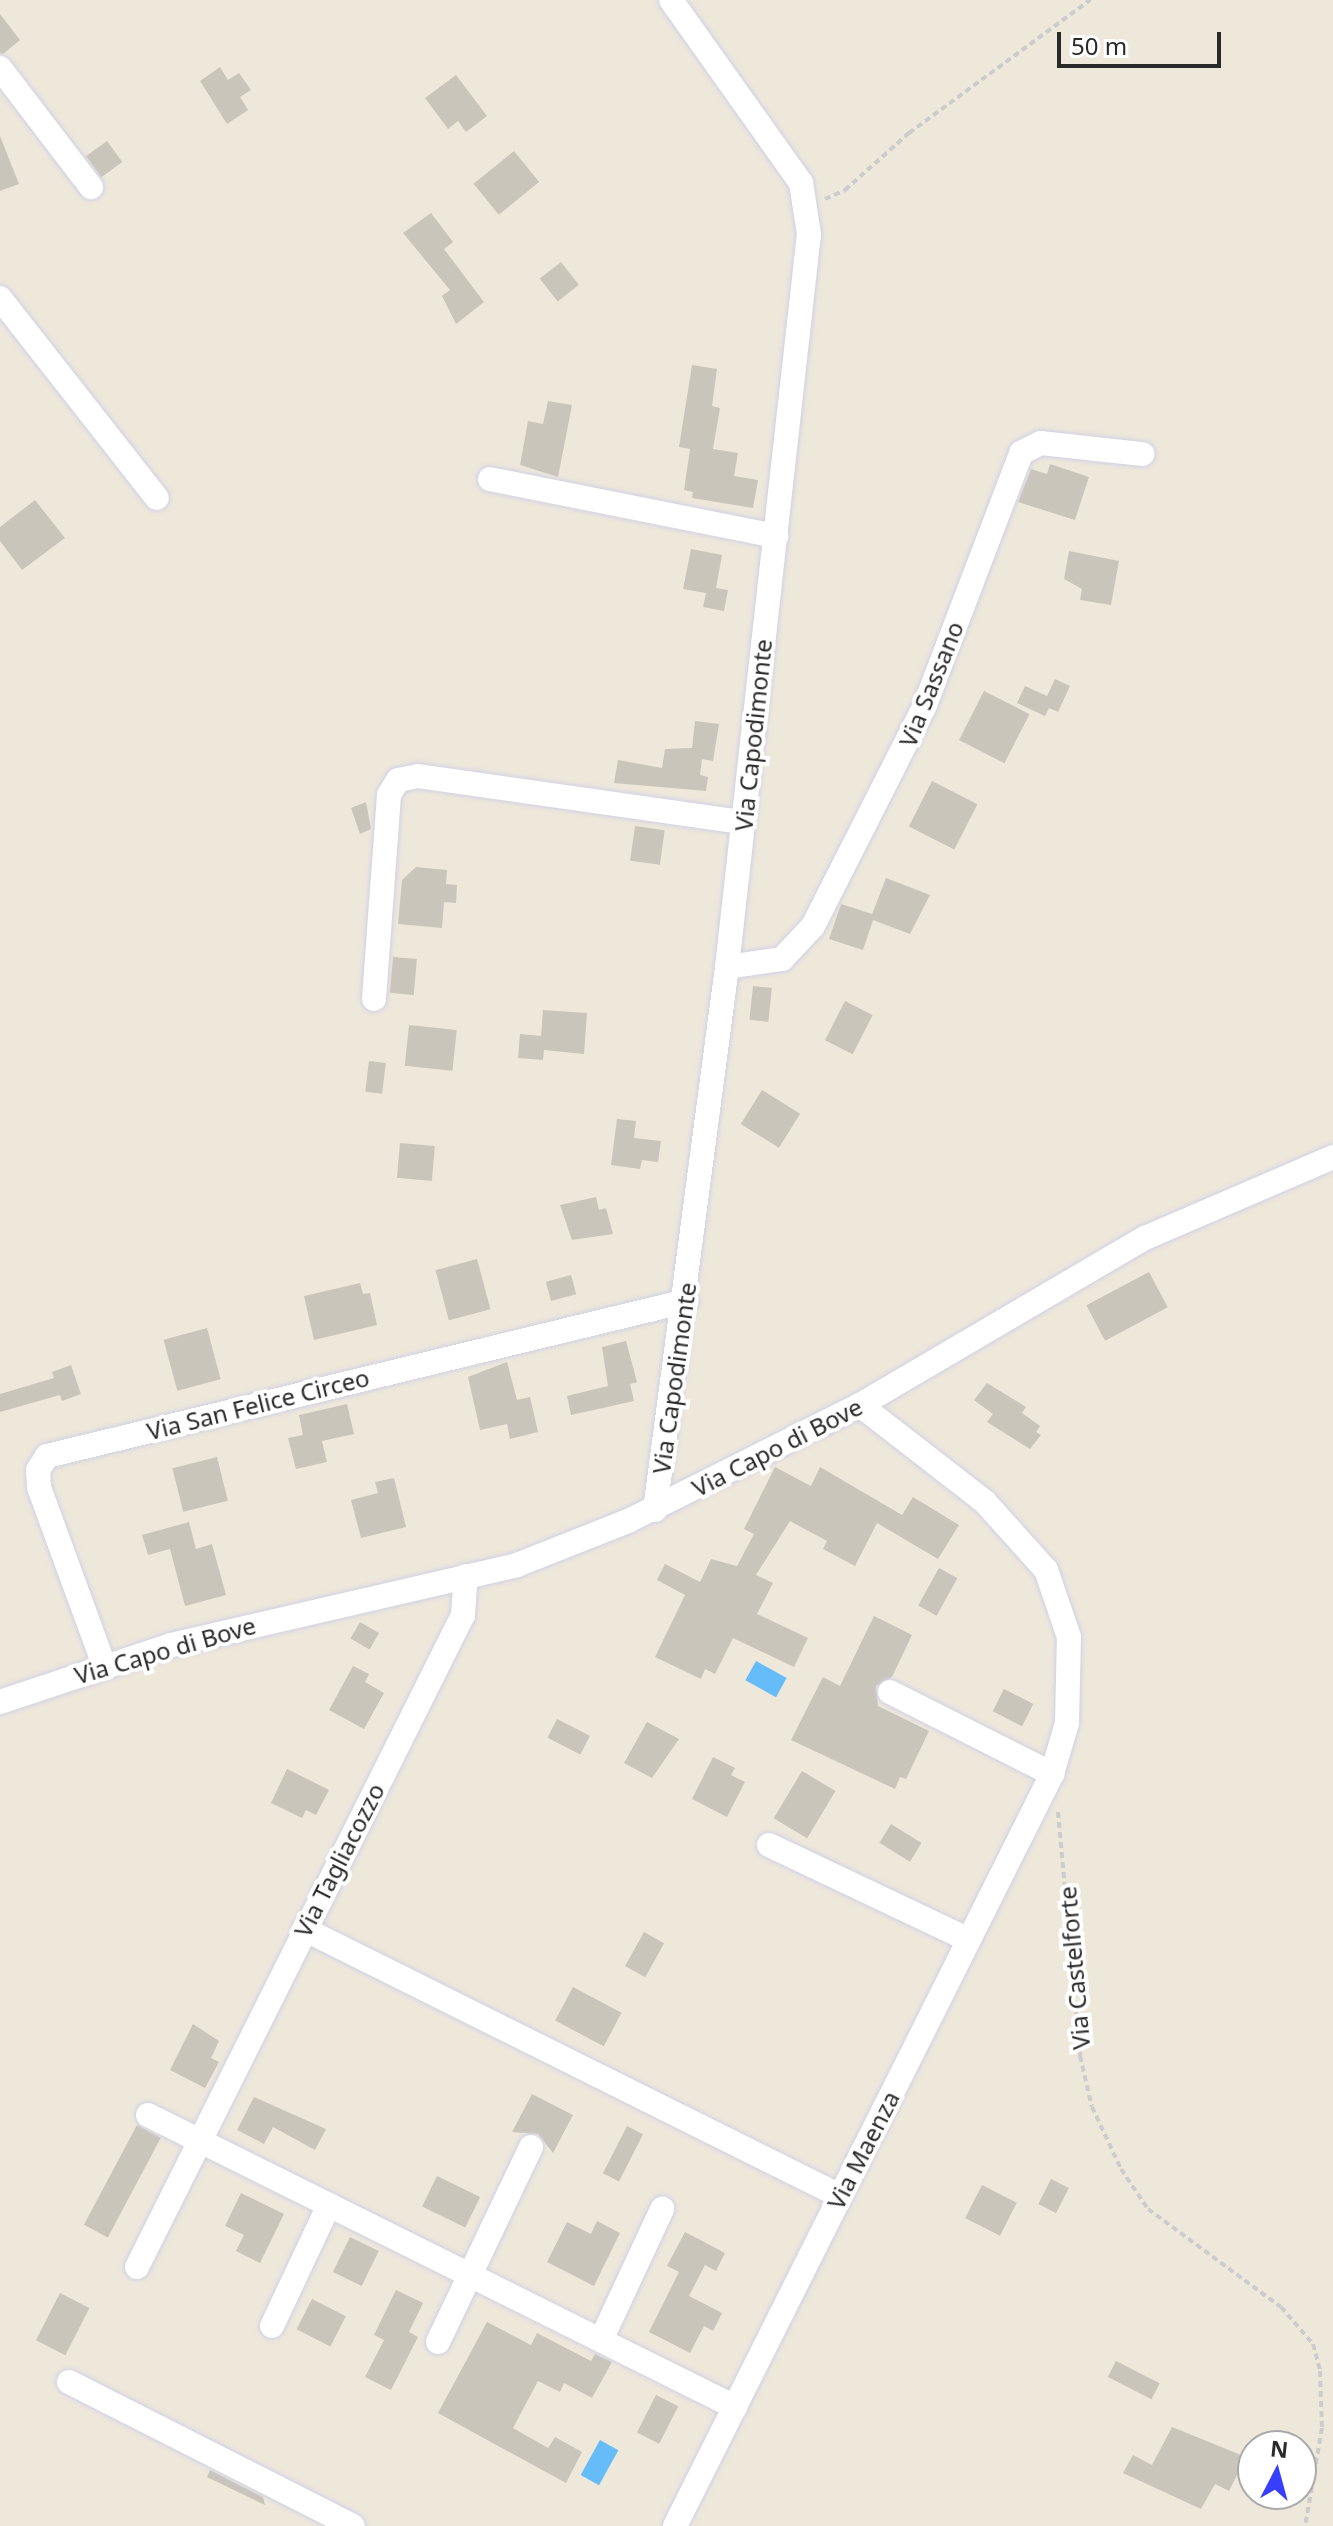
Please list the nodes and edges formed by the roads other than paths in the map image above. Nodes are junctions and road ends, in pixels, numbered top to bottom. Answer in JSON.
{"nodes":[{"id":1,"x":671,"y":0,"type":"edge"},
{"id":2,"x":0,"y":68,"type":"edge"},
{"id":3,"x":91,"y":187,"type":"dead end"},
{"id":4,"x":0,"y":298,"type":"edge"},
{"id":5,"x":1142,"y":454,"type":"dead end"},
{"id":6,"x":490,"y":479,"type":"dead end"},
{"id":7,"x":157,"y":498,"type":"dead end"},
{"id":8,"x":776,"y":536,"type":"junction"},
{"id":9,"x":743,"y":822,"type":"junction"},
{"id":10,"x":727,"y":967,"type":"junction"},
{"id":11,"x":374,"y":999,"type":"dead end"},
{"id":12,"x":1333,"y":1157,"type":"edge"},
{"id":13,"x":686,"y":1301,"type":"junction"},
{"id":14,"x":860,"y":1405,"type":"junction"},
{"id":15,"x":655,"y":1510,"type":"junction"},
{"id":16,"x":466,"y":1576,"type":"junction"},
{"id":17,"x":104,"y":1665,"type":"junction"},
{"id":18,"x":890,"y":1692,"type":"dead end"},
{"id":19,"x":0,"y":1702,"type":"edge"},
{"id":20,"x":1052,"y":1774,"type":"junction"},
{"id":21,"x":769,"y":1845,"type":"dead end"},
{"id":22,"x":304,"y":1929,"type":"junction"},
{"id":23,"x":969,"y":1940,"type":"junction"},
{"id":24,"x":148,"y":2115,"type":"dead end"},
{"id":25,"x":199,"y":2141,"type":"junction"},
{"id":26,"x":531,"y":2147,"type":"dead end"},
{"id":27,"x":840,"y":2196,"type":"junction"},
{"id":28,"x":329,"y":2205,"type":"junction"},
{"id":29,"x":662,"y":2209,"type":"dead end"},
{"id":30,"x":137,"y":2267,"type":"dead end"},
{"id":31,"x":470,"y":2275,"type":"junction"},
{"id":32,"x":272,"y":2326,"type":"dead end"},
{"id":33,"x":601,"y":2340,"type":"junction"},
{"id":34,"x":438,"y":2342,"type":"dead end"},
{"id":35,"x":69,"y":2382,"type":"dead end"},
{"id":36,"x":735,"y":2407,"type":"junction"},
{"id":37,"x":353,"y":2526,"type":"edge"},
{"id":38,"x":675,"y":2526,"type":"edge"}],
"edges":[{"from":1,"to":8,"type":"street","name":"Via Capodimonte"},
{"from":2,"to":3,"type":"street"},
{"from":4,"to":7,"type":"street"},
{"from":5,"to":10,"type":"street","name":"Via Sassano"},
{"from":6,"to":8,"type":"street"},
{"from":8,"to":9,"type":"street","name":"Via Capodimonte"},
{"from":9,"to":10,"type":"street","name":"Via Capodimonte"},
{"from":9,"to":11,"type":"street"},
{"from":10,"to":13,"type":"street","name":"Via Capodimonte"},
{"from":12,"to":14,"type":"street","name":"Via Capo di Bove"},
{"from":13,"to":15,"type":"street","name":"Via Capodimonte"},
{"from":13,"to":17,"type":"street","name":"Via San Felice Circeo"},
{"from":14,"to":15,"type":"street","name":"Via Capo di Bove"},
{"from":14,"to":20,"type":"street"},
{"from":15,"to":16,"type":"street","name":"Via Capo di Bove"},
{"from":16,"to":17,"type":"street","name":"Via Capo di Bove"},
{"from":16,"to":22,"type":"street","name":"Via Tagliacozzo"},
{"from":17,"to":19,"type":"street","name":"Via Capo di Bove"},
{"from":18,"to":20,"type":"street"},
{"from":20,"to":23,"type":"street","name":"Via Maenza"},
{"from":21,"to":23,"type":"street"},
{"from":22,"to":25,"type":"street","name":"Via Tagliacozzo"},
{"from":22,"to":27,"type":"street"},
{"from":23,"to":27,"type":"street","name":"Via Maenza"},
{"from":24,"to":25,"type":"street"},
{"from":25,"to":28,"type":"street"},
{"from":25,"to":30,"type":"street","name":"Via Tagliacozzo"},
{"from":26,"to":31,"type":"street"},
{"from":27,"to":36,"type":"street","name":"Via Maenza"},
{"from":28,"to":31,"type":"street"},
{"from":28,"to":32,"type":"street"},
{"from":29,"to":33,"type":"street"},
{"from":31,"to":33,"type":"street"},
{"from":31,"to":34,"type":"street"},
{"from":33,"to":36,"type":"street"},
{"from":35,"to":37,"type":"street"},
{"from":36,"to":38,"type":"street","name":"Via Maenza"}]}
